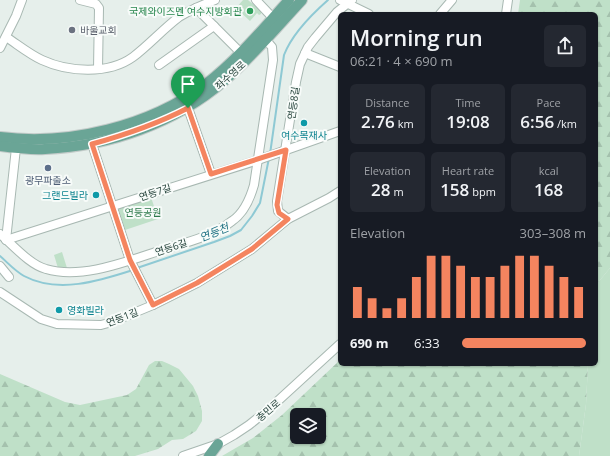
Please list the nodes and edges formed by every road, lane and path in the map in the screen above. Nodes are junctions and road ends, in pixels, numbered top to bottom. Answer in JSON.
{"nodes":[{"id":1,"x":22,"y":0,"type":"edge"},
{"id":2,"x":80,"y":0,"type":"edge"},
{"id":3,"x":215,"y":0,"type":"edge"},
{"id":4,"x":256,"y":0,"type":"edge"},
{"id":5,"x":289,"y":0,"type":"edge"},
{"id":6,"x":302,"y":0,"type":"edge"},
{"id":7,"x":452,"y":0,"type":"edge"},
{"id":8,"x":508,"y":0,"type":"edge"},
{"id":9,"x":346,"y":1,"type":"edge"},
{"id":10,"x":196,"y":8,"type":"junction"},
{"id":11,"x":365,"y":12,"type":"edge"},
{"id":12,"x":442,"y":12,"type":"edge"},
{"id":13,"x":506,"y":12,"type":"edge"},
{"id":14,"x":273,"y":18,"type":"junction"},
{"id":15,"x":214,"y":26,"type":"junction"},
{"id":16,"x":6,"y":37,"type":"junction"},
{"id":17,"x":260,"y":41,"type":"junction"},
{"id":18,"x":0,"y":48,"type":"edge"},
{"id":19,"x":240,"y":52,"type":"junction"},
{"id":20,"x":305,"y":53,"type":"junction"},
{"id":21,"x":159,"y":65,"type":"dead end"},
{"id":22,"x":338,"y":66,"type":"edge"},
{"id":23,"x":98,"y":69,"type":"junction"},
{"id":24,"x":188,"y":108,"type":"junction"},
{"id":25,"x":338,"y":132,"type":"edge"},
{"id":26,"x":0,"y":137,"type":"edge"},
{"id":27,"x":92,"y":144,"type":"junction"},
{"id":28,"x":0,"y":146,"type":"edge"},
{"id":29,"x":16,"y":148,"type":"junction"},
{"id":30,"x":286,"y":150,"type":"junction"},
{"id":31,"x":258,"y":160,"type":"junction"},
{"id":32,"x":211,"y":174,"type":"junction"},
{"id":33,"x":338,"y":192,"type":"edge"},
{"id":34,"x":112,"y":206,"type":"junction"},
{"id":35,"x":288,"y":219,"type":"junction"},
{"id":36,"x":3,"y":237,"type":"edge"},
{"id":37,"x":130,"y":260,"type":"junction"},
{"id":38,"x":0,"y":266,"type":"edge"},
{"id":39,"x":10,"y":277,"type":"dead end"},
{"id":40,"x":0,"y":292,"type":"edge"},
{"id":41,"x":153,"y":305,"type":"junction"},
{"id":42,"x":338,"y":346,"type":"edge"},
{"id":43,"x":218,"y":444,"type":"junction"},
{"id":44,"x":194,"y":454,"type":"edge"},
{"id":45,"x":183,"y":456,"type":"edge"},
{"id":46,"x":209,"y":456,"type":"edge"}],
"edges":[{"from":1,"to":16,"type":"street"},
{"from":2,"to":23,"type":"street"},
{"from":3,"to":10,"type":"street"},
{"from":4,"to":14,"type":"street"},
{"from":5,"to":14,"type":"main road","name":"좌수영로"},
{"from":6,"to":17,"type":"main road","name":"좌수영로"},
{"from":7,"to":12,"type":"street"},
{"from":8,"to":13,"type":"street"},
{"from":9,"to":11,"type":"street"},
{"from":9,"to":20,"type":"street","name":"연등8길"},
{"from":10,"to":15,"type":"street"},
{"from":10,"to":23,"type":"street"},
{"from":14,"to":17,"type":"main road","name":"좌수영로"},
{"from":15,"to":19,"type":"street"},
{"from":15,"to":21,"type":"street"},
{"from":16,"to":18,"type":"street"},
{"from":16,"to":23,"type":"street"},
{"from":17,"to":19,"type":"main road","name":"좌수영로"},
{"from":17,"to":24,"type":"main road","name":"좌수영로"},
{"from":17,"to":31,"type":"street","name":"연등6길"},
{"from":19,"to":26,"type":"main road","name":"좌수영로"},
{"from":20,"to":22,"type":"street"},
{"from":20,"to":30,"type":"street","name":"연등8길"},
{"from":24,"to":27,"type":"main road","name":"좌수영로"},
{"from":24,"to":32,"type":"street"},
{"from":25,"to":30,"type":"street"},
{"from":27,"to":29,"type":"main road","name":"좌수영로"},
{"from":27,"to":34,"type":"street"},
{"from":28,"to":29,"type":"main road","name":"좌수영로"},
{"from":29,"to":36,"type":"street"},
{"from":30,"to":31,"type":"street","name":"연등7길"},
{"from":30,"to":35,"type":"street","name":"연등8길"},
{"from":31,"to":32,"type":"street","name":"연등7길"},
{"from":31,"to":37,"type":"street","name":"연등6길"},
{"from":32,"to":34,"type":"street","name":"연등7길"},
{"from":33,"to":35,"type":"street","name":"연등1길"},
{"from":34,"to":36,"type":"street","name":"연등7길"},
{"from":34,"to":37,"type":"street"},
{"from":35,"to":41,"type":"street","name":"연등1길"},
{"from":36,"to":37,"type":"street","name":"연등6길"},
{"from":37,"to":41,"type":"street"},
{"from":38,"to":39,"type":"street"},
{"from":40,"to":41,"type":"street","name":"연등1길"},
{"from":42,"to":43,"type":"street","name":"충민로"},
{"from":43,"to":44,"type":"street","name":"충민로"},
{"from":43,"to":46,"type":"main road"},
{"from":44,"to":45,"type":"street","name":"충민로"}]}
